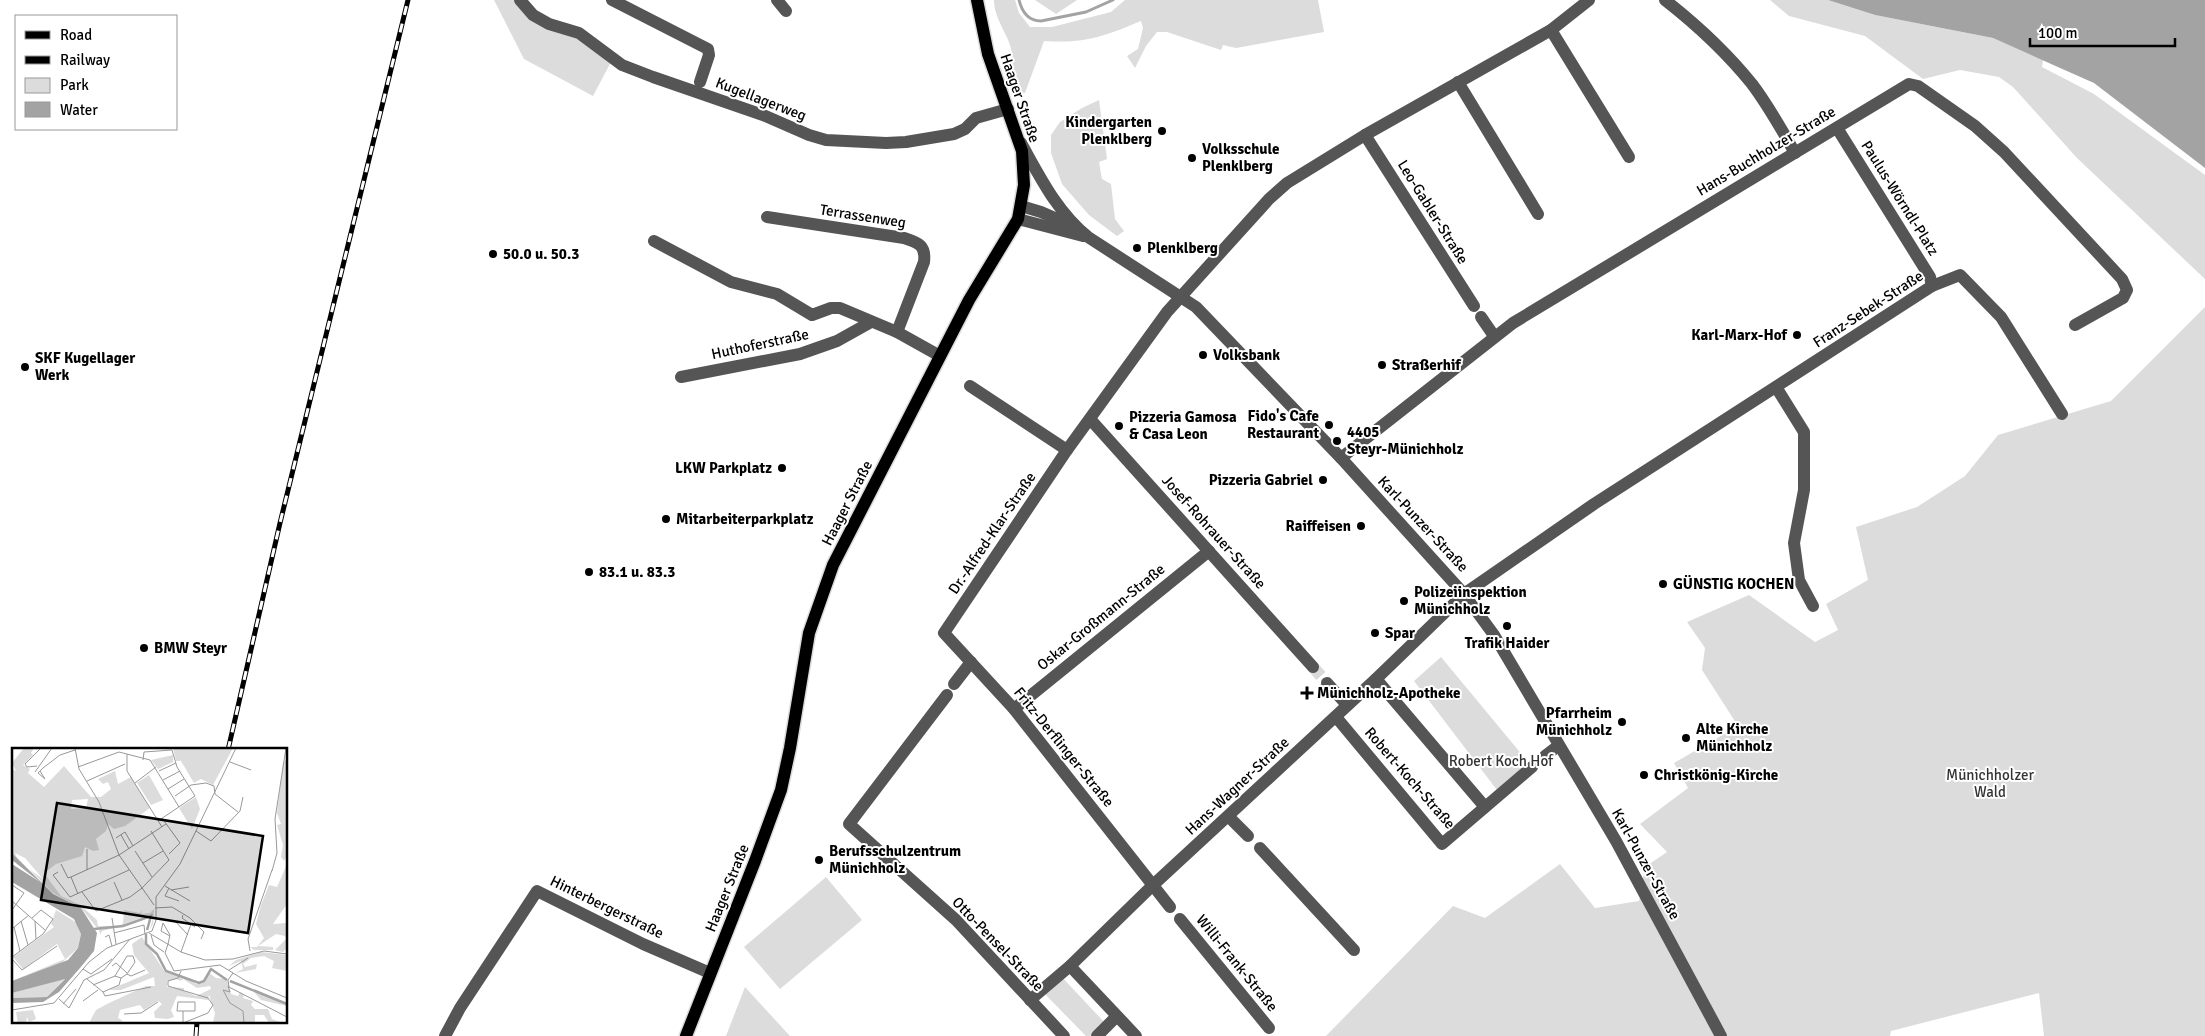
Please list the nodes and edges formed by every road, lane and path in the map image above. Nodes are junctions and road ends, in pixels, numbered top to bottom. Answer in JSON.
{"nodes":[{"id":1,"x":520,"y":0,"type":"edge"},
{"id":2,"x":612,"y":0,"type":"edge"},
{"id":3,"x":777,"y":0,"type":"edge"},
{"id":4,"x":977,"y":0,"type":"edge"},
{"id":5,"x":1589,"y":0,"type":"edge"},
{"id":6,"x":1665,"y":0,"type":"edge"},
{"id":7,"x":786,"y":11,"type":"dead end"},
{"id":8,"x":1551,"y":30,"type":"junction"},
{"id":9,"x":700,"y":82,"type":"dead end"},
{"id":10,"x":1458,"y":82,"type":"junction"},
{"id":11,"x":1008,"y":109,"type":"junction"},
{"id":12,"x":1837,"y":128,"type":"junction"},
{"id":13,"x":1365,"y":135,"type":"junction"},
{"id":14,"x":1018,"y":136,"type":"junction"},
{"id":15,"x":1795,"y":153,"type":"junction"},
{"id":16,"x":1630,"y":157,"type":"dead end"},
{"id":17,"x":1019,"y":213,"type":"junction"},
{"id":18,"x":1538,"y":214,"type":"dead end"},
{"id":19,"x":767,"y":217,"type":"dead end"},
{"id":20,"x":1076,"y":227,"type":"junction"},
{"id":21,"x":1088,"y":237,"type":"junction"},
{"id":22,"x":654,"y":241,"type":"dead end"},
{"id":23,"x":1932,"y":286,"type":"junction"},
{"id":24,"x":1180,"y":296,"type":"junction"},
{"id":25,"x":871,"y":322,"type":"junction"},
{"id":26,"x":2075,"y":325,"type":"dead end"},
{"id":27,"x":897,"y":332,"type":"junction"},
{"id":28,"x":1494,"y":336,"type":"junction"},
{"id":29,"x":940,"y":356,"type":"junction"},
{"id":30,"x":680,"y":377,"type":"dead end"},
{"id":31,"x":970,"y":386,"type":"dead end"},
{"id":32,"x":1776,"y":387,"type":"junction"},
{"id":33,"x":2062,"y":414,"type":"dead end"},
{"id":34,"x":1090,"y":419,"type":"junction"},
{"id":35,"x":1067,"y":450,"type":"junction"},
{"id":36,"x":1341,"y":458,"type":"junction"},
{"id":37,"x":1209,"y":551,"type":"junction"},
{"id":38,"x":1464,"y":594,"type":"junction"},
{"id":39,"x":1814,"y":606,"type":"dead end"},
{"id":40,"x":944,"y":634,"type":"joint"},
{"id":41,"x":971,"y":662,"type":"junction"},
{"id":42,"x":1313,"y":667,"type":"tunnel mouth"},
{"id":43,"x":1376,"y":679,"type":"junction"},
{"id":44,"x":1327,"y":683,"type":"tunnel mouth"},
{"id":45,"x":954,"y":684,"type":"dead end"},
{"id":46,"x":947,"y":695,"type":"dead end"},
{"id":47,"x":1347,"y":705,"type":"junction"},
{"id":48,"x":1014,"y":709,"type":"junction"},
{"id":49,"x":1336,"y":717,"type":"junction"},
{"id":50,"x":1558,"y":746,"type":"junction"},
{"id":51,"x":1545,"y":756,"type":"dead end"},
{"id":52,"x":1532,"y":767,"type":"dead end"},
{"id":53,"x":1485,"y":807,"type":"junction"},
{"id":54,"x":1229,"y":817,"type":"junction"},
{"id":55,"x":1248,"y":836,"type":"dead end"},
{"id":56,"x":1260,"y":848,"type":"dead end"},
{"id":57,"x":1152,"y":886,"type":"junction"},
{"id":58,"x":1170,"y":907,"type":"dead end"},
{"id":59,"x":1180,"y":919,"type":"dead end"},
{"id":60,"x":1354,"y":950,"type":"dead end"},
{"id":61,"x":1070,"y":966,"type":"junction"},
{"id":62,"x":710,"y":973,"type":"junction"},
{"id":63,"x":1030,"y":1000,"type":"junction"},
{"id":64,"x":1116,"y":1017,"type":"junction"},
{"id":65,"x":1269,"y":1028,"type":"dead end"},
{"id":66,"x":446,"y":1036,"type":"edge"},
{"id":67,"x":686,"y":1036,"type":"edge"},
{"id":68,"x":1064,"y":1036,"type":"edge"},
{"id":69,"x":1097,"y":1036,"type":"edge"},
{"id":70,"x":1136,"y":1036,"type":"edge"},
{"id":71,"x":1721,"y":1036,"type":"edge"}],
"edges":[{"from":1,"to":11,"type":"street","name":"Kugellagerweg"},
{"from":2,"to":9,"type":"street"},
{"from":3,"to":7,"type":"street"},
{"from":4,"to":11,"type":"main road","name":"Haager Straße"},
{"from":5,"to":8,"type":"street"},
{"from":6,"to":15,"type":"street"},
{"from":8,"to":10,"type":"street"},
{"from":8,"to":16,"type":"street"},
{"from":10,"to":13,"type":"street"},
{"from":10,"to":18,"type":"street"},
{"from":11,"to":14,"type":"main road","name":"Haager Straße"},
{"from":12,"to":15,"type":"street","name":"Hans-Buchholzer-Straße"},
{"from":12,"to":23,"type":"street","name":"Paulus-Wörndl-Platz"},
{"from":12,"to":26,"type":"street","name":"Hans-Buchholzer-Straße"},
{"from":13,"to":24,"type":"street"},
{"from":13,"to":28,"type":"street","name":"Leo-Gabler-Straße"},
{"from":14,"to":17,"type":"main road","name":"Haager Straße"},
{"from":14,"to":20,"type":"street","name":"Karl-Punzer-Straße"},
{"from":15,"to":28,"type":"street","name":"Hans-Buchholzer-Straße"},
{"from":17,"to":20,"type":"street","name":"Karl-Punzer-Straße"},
{"from":17,"to":21,"type":"street","name":"Karl-Punzer-Straße"},
{"from":17,"to":29,"type":"main road","name":"Haager Straße"},
{"from":19,"to":27,"type":"street","name":"Terrassenweg"},
{"from":20,"to":21,"type":"street","name":"Karl-Punzer-Straße"},
{"from":21,"to":24,"type":"street","name":"Karl-Punzer-Straße"},
{"from":22,"to":25,"type":"street","name":"Huthoferstraße"},
{"from":23,"to":32,"type":"street","name":"Franz-Sebek-Straße"},
{"from":23,"to":33,"type":"street","name":"Franz-Sebek-Straße"},
{"from":24,"to":34,"type":"street","name":"Dr.-Alfred-Klar-Straße"},
{"from":24,"to":36,"type":"street","name":"Karl-Punzer-Straße"},
{"from":25,"to":27,"type":"street","name":"Huthoferstraße"},
{"from":25,"to":30,"type":"street","name":"Huthoferstraße"},
{"from":27,"to":29,"type":"street","name":"Huthoferstraße"},
{"from":28,"to":36,"type":"street","name":"Hans-Buchholzer-Straße"},
{"from":29,"to":62,"type":"main road","name":"Haager Straße"},
{"from":31,"to":35,"type":"street"},
{"from":32,"to":38,"type":"street","name":"Franz-Sebek-Straße"},
{"from":32,"to":39,"type":"street"},
{"from":34,"to":35,"type":"street","name":"Dr.-Alfred-Klar-Straße"},
{"from":34,"to":37,"type":"street","name":"Josef-Rohrauer-Straße"},
{"from":35,"to":40,"type":"street","name":"Dr.-Alfred-Klar-Straße"},
{"from":36,"to":38,"type":"street","name":"Karl-Punzer-Straße"},
{"from":37,"to":42,"type":"street","name":"Josef-Rohrauer-Straße"},
{"from":37,"to":48,"type":"street","name":"Oskar-Großmann-Straße"},
{"from":38,"to":43,"type":"street","name":"Hans-Wagner-Straße"},
{"from":38,"to":50,"type":"street","name":"Karl-Punzer-Straße"},
{"from":40,"to":41,"type":"street","name":"Fritz-Derflinger-Straße"},
{"from":41,"to":45,"type":"street"},
{"from":41,"to":48,"type":"street","name":"Fritz-Derflinger-Straße"},
{"from":43,"to":47,"type":"street","name":"Hans-Wagner-Straße"},
{"from":43,"to":53,"type":"street"},
{"from":44,"to":47,"type":"street"},
{"from":46,"to":63,"type":"street","name":"Otto-Pensel-Straße"},
{"from":47,"to":49,"type":"street","name":"Hans-Wagner-Straße"},
{"from":48,"to":57,"type":"street","name":"Fritz-Derflinger-Straße"},
{"from":49,"to":53,"type":"street","name":"Robert-Koch-Straße"},
{"from":49,"to":54,"type":"street","name":"Hans-Wagner-Straße"},
{"from":50,"to":51,"type":"street"},
{"from":50,"to":71,"type":"street","name":"Karl-Punzer-Straße"},
{"from":52,"to":53,"type":"street","name":"Robert-Koch-Straße"},
{"from":54,"to":55,"type":"street"},
{"from":54,"to":57,"type":"street","name":"Hans-Wagner-Straße"},
{"from":56,"to":60,"type":"street"},
{"from":57,"to":58,"type":"street"},
{"from":57,"to":61,"type":"street","name":"Hans-Wagner-Straße"},
{"from":59,"to":65,"type":"street","name":"Willi-Frank-Straße"},
{"from":61,"to":63,"type":"street","name":"Hans-Wagner-Straße"},
{"from":61,"to":64,"type":"street"},
{"from":62,"to":66,"type":"street","name":"Hinterbergerstraße"},
{"from":62,"to":67,"type":"main road","name":"Haager Straße"},
{"from":63,"to":68,"type":"street","name":"Otto-Pensel-Straße"},
{"from":64,"to":69,"type":"street"},
{"from":64,"to":70,"type":"street"}]}
